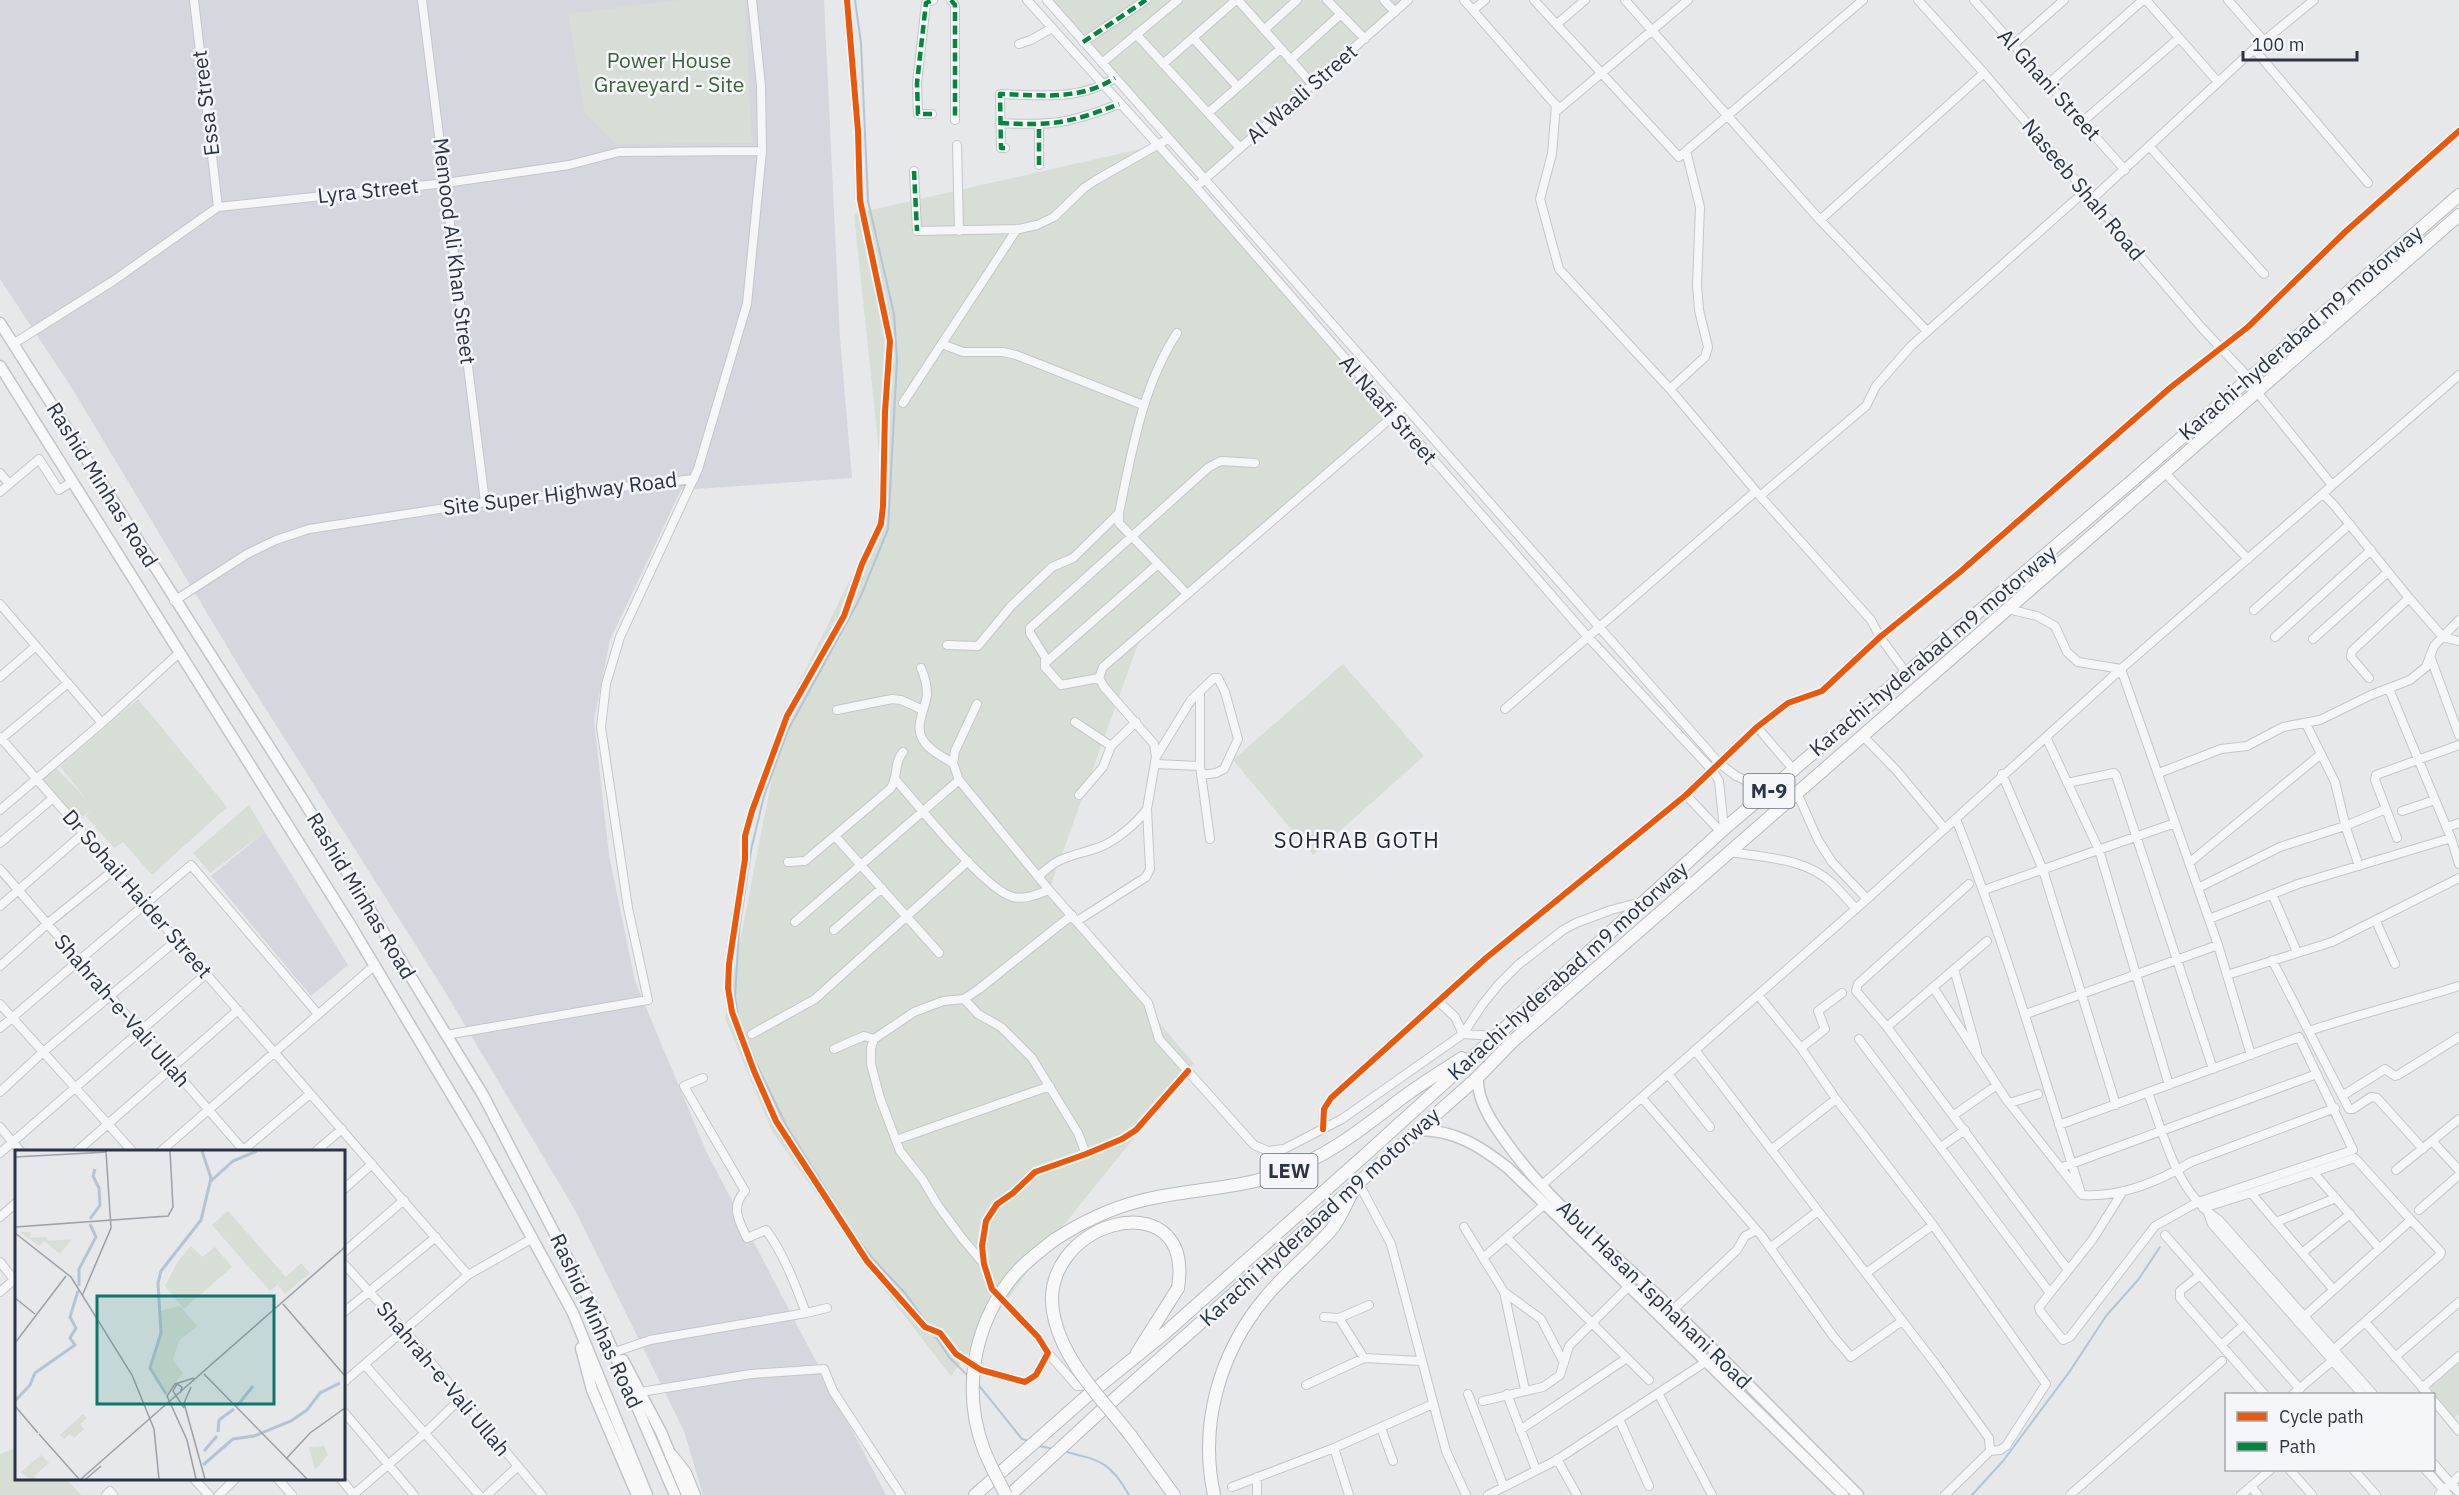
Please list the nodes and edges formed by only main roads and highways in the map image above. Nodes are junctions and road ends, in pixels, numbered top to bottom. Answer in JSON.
{"nodes":[{"id":1,"x":2459,"y":195,"type":"edge"},
{"id":2,"x":2459,"y":215,"type":"edge"},
{"id":3,"x":0,"y":323,"type":"edge"},
{"id":4,"x":0,"y":366,"type":"edge"},
{"id":5,"x":1495,"y":1036,"type":"junction"},
{"id":6,"x":1478,"y":1077,"type":"junction"},
{"id":7,"x":1418,"y":1130,"type":"junction"},
{"id":8,"x":1506,"y":1142,"type":"junction"},
{"id":9,"x":1492,"y":1156,"type":"junction"},
{"id":10,"x":1358,"y":1182,"type":"junction"},
{"id":11,"x":573,"y":1313,"type":"junction"},
{"id":12,"x":600,"y":1321,"type":"junction"},
{"id":13,"x":1134,"y":1359,"type":"junction"},
{"id":14,"x":671,"y":1455,"type":"junction"},
{"id":15,"x":976,"y":1494,"type":"edge"},
{"id":16,"x":637,"y":1495,"type":"edge"},
{"id":17,"x":647,"y":1495,"type":"edge"},
{"id":18,"x":675,"y":1495,"type":"edge"},
{"id":19,"x":687,"y":1495,"type":"edge"},
{"id":20,"x":694,"y":1495,"type":"edge"},
{"id":21,"x":1008,"y":1495,"type":"edge"},
{"id":22,"x":1174,"y":1495,"type":"edge"},
{"id":23,"x":1214,"y":1495,"type":"edge"},
{"id":24,"x":1843,"y":1495,"type":"edge"},
{"id":25,"x":1858,"y":1495,"type":"edge"}],
"edges":[{"from":1,"to":5,"type":"highway","name":"Karachi-hyderabad m9 motorway","number":"M-9"},
{"from":2,"to":6,"type":"highway","name":"Karachi Hyderabad m9 motorway","number":"M-9"},
{"from":3,"to":12,"type":"main road","name":"Rashid Minhas Road"},
{"from":4,"to":11,"type":"main road","name":"Rashid Minhas Road"},
{"from":5,"to":13,"type":"highway","name":"Karachi-hyderabad m9 motorway","number":"M-9"},
{"from":5,"to":21,"type":"highway","number":"LEW","bridge":true},
{"from":6,"to":7,"type":"highway","name":"Karachi Hyderabad m9 motorway","number":"M-9"},
{"from":6,"to":8,"type":"main road","name":"Abul Hasan Isphahani Road"},
{"from":7,"to":9,"type":"main road","name":"Abul Hasan Isphahani Road"},
{"from":7,"to":10,"type":"highway","name":"Karachi Hyderabad m9 motorway","number":"M-9"},
{"from":8,"to":9,"type":"main road"},
{"from":8,"to":25,"type":"main road","name":"Abul Hasan Isphahani Road"},
{"from":9,"to":24,"type":"main road","name":"Abul Hasan Isphahani Road"},
{"from":10,"to":21,"type":"highway","name":"Karachi Hyderabad m9 motorway","number":"M-9"},
{"from":10,"to":23,"type":"highway"},
{"from":11,"to":16,"type":"main road"},
{"from":11,"to":17,"type":"main road","name":"Rashid Minhas Road"},
{"from":12,"to":14,"type":"main road"},
{"from":12,"to":18,"type":"main road","name":"Rashid Minhas Road"},
{"from":13,"to":15,"type":"highway","name":"Karachi-hyderabad m9 motorway","number":"M-9"},
{"from":13,"to":22,"type":"highway","bridge":true},
{"from":14,"to":19,"type":"main road"},
{"from":14,"to":20,"type":"highway"}]}
